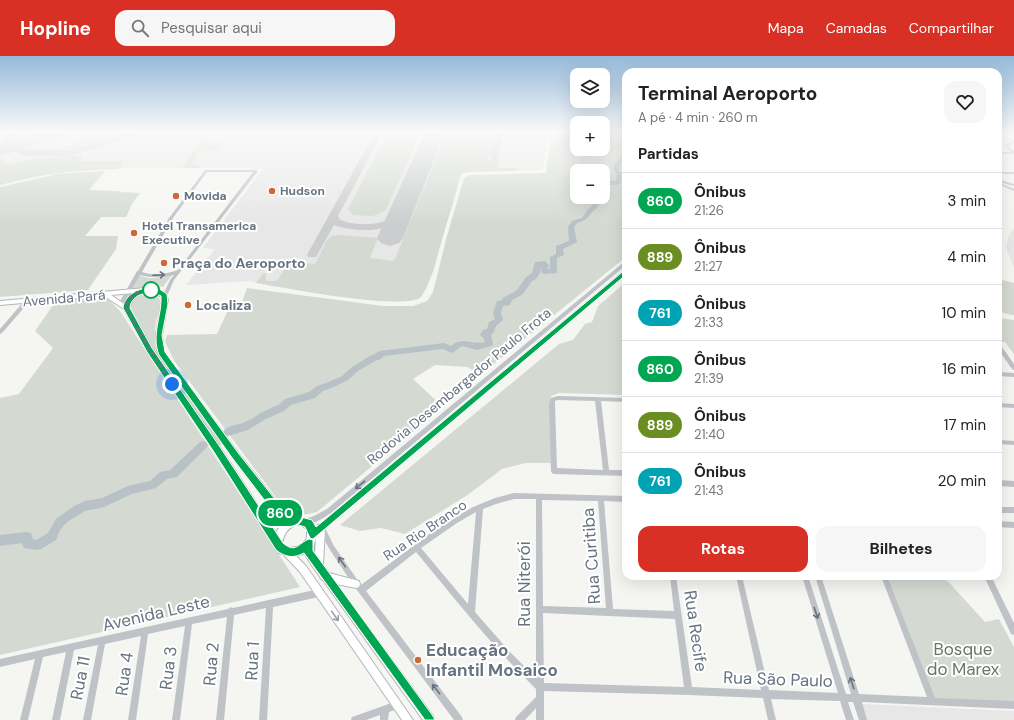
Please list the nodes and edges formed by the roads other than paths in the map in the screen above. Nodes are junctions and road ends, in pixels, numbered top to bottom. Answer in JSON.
{"nodes":[{"id":1,"x":1002,"y":173,"type":"edge"},
{"id":2,"x":1013,"y":173,"type":"edge"},
{"id":3,"x":1004,"y":182,"type":"edge"},
{"id":4,"x":1002,"y":184,"type":"edge"},
{"id":5,"x":1014,"y":185,"type":"edge"},
{"id":6,"x":1014,"y":190,"type":"edge"},
{"id":7,"x":622,"y":265,"type":"edge"},
{"id":8,"x":180,"y":270,"type":"junction"},
{"id":9,"x":138,"y":272,"type":"junction"},
{"id":10,"x":622,"y":274,"type":"edge"},
{"id":11,"x":146,"y":290,"type":"junction"},
{"id":12,"x":127,"y":292,"type":"junction"},
{"id":13,"x":105,"y":294,"type":"junction"},
{"id":14,"x":164,"y":295,"type":"junction"},
{"id":15,"x":27,"y":301,"type":"junction"},
{"id":16,"x":0,"y":303,"type":"edge"},
{"id":17,"x":124,"y":306,"type":"junction"},
{"id":18,"x":0,"y":332,"type":"edge"},
{"id":19,"x":1002,"y":351,"type":"edge"},
{"id":20,"x":1014,"y":368,"type":"edge"},
{"id":21,"x":1002,"y":374,"type":"edge"},
{"id":22,"x":1014,"y":375,"type":"edge"},
{"id":23,"x":598,"y":399,"type":"junction"},
{"id":24,"x":622,"y":400,"type":"edge"},
{"id":25,"x":1002,"y":405,"type":"edge"},
{"id":26,"x":1014,"y":406,"type":"edge"},
{"id":27,"x":1002,"y":442,"type":"edge"},
{"id":28,"x":1014,"y":443,"type":"edge"},
{"id":29,"x":606,"y":472,"type":"junction"},
{"id":30,"x":622,"y":473,"type":"edge"},
{"id":31,"x":1002,"y":483,"type":"edge"},
{"id":32,"x":1014,"y":484,"type":"edge"},
{"id":33,"x":539,"y":497,"type":"junction"},
{"id":34,"x":601,"y":499,"type":"junction"},
{"id":35,"x":622,"y":499,"type":"edge"},
{"id":36,"x":480,"y":508,"type":"junction"},
{"id":37,"x":1002,"y":510,"type":"edge"},
{"id":38,"x":1014,"y":510,"type":"edge"},
{"id":39,"x":302,"y":521,"type":"junction"},
{"id":40,"x":1002,"y":524,"type":"edge"},
{"id":41,"x":1014,"y":525,"type":"edge"},
{"id":42,"x":321,"y":528,"type":"junction"},
{"id":43,"x":311,"y":539,"type":"junction"},
{"id":44,"x":278,"y":543,"type":"junction"},
{"id":45,"x":417,"y":548,"type":"junction"},
{"id":46,"x":286,"y":552,"type":"junction"},
{"id":47,"x":318,"y":567,"type":"junction"},
{"id":48,"x":324,"y":576,"type":"junction"},
{"id":49,"x":674,"y":580,"type":"edge"},
{"id":50,"x":740,"y":580,"type":"edge"},
{"id":51,"x":806,"y":580,"type":"edge"},
{"id":52,"x":819,"y":580,"type":"edge"},
{"id":53,"x":886,"y":580,"type":"edge"},
{"id":54,"x":989,"y":580,"type":"edge"},
{"id":55,"x":359,"y":587,"type":"junction"},
{"id":56,"x":319,"y":593,"type":"junction"},
{"id":57,"x":270,"y":604,"type":"junction"},
{"id":58,"x":540,"y":609,"type":"junction"},
{"id":59,"x":231,"y":611,"type":"junction"},
{"id":60,"x":471,"y":612,"type":"junction"},
{"id":61,"x":610,"y":612,"type":"junction"},
{"id":62,"x":678,"y":615,"type":"junction"},
{"id":63,"x":189,"y":621,"type":"junction"},
{"id":64,"x":145,"y":631,"type":"junction"},
{"id":65,"x":1014,"y":631,"type":"edge"},
{"id":66,"x":102,"y":642,"type":"junction"},
{"id":67,"x":71,"y":648,"type":"junction"},
{"id":68,"x":40,"y":655,"type":"junction"},
{"id":69,"x":0,"y":663,"type":"edge"},
{"id":70,"x":540,"y":687,"type":"junction"},
{"id":71,"x":689,"y":691,"type":"junction"},
{"id":72,"x":767,"y":694,"type":"junction"},
{"id":73,"x":843,"y":697,"type":"junction"},
{"id":74,"x":540,"y":698,"type":"junction"},
{"id":75,"x":856,"y":698,"type":"junction"},
{"id":76,"x":932,"y":701,"type":"junction"},
{"id":77,"x":397,"y":705,"type":"junction"},
{"id":78,"x":1014,"y":705,"type":"edge"},
{"id":79,"x":385,"y":710,"type":"junction"},
{"id":80,"x":24,"y":720,"type":"edge"},
{"id":81,"x":56,"y":720,"type":"edge"},
{"id":82,"x":87,"y":720,"type":"edge"},
{"id":83,"x":132,"y":720,"type":"edge"},
{"id":84,"x":176,"y":720,"type":"edge"},
{"id":85,"x":220,"y":720,"type":"edge"},
{"id":86,"x":263,"y":720,"type":"edge"},
{"id":87,"x":355,"y":720,"type":"edge"},
{"id":88,"x":384,"y":720,"type":"edge"},
{"id":89,"x":408,"y":720,"type":"edge"},
{"id":90,"x":429,"y":720,"type":"edge"},
{"id":91,"x":460,"y":720,"type":"edge"},
{"id":92,"x":519,"y":720,"type":"edge"},
{"id":93,"x":540,"y":720,"type":"edge"},
{"id":94,"x":772,"y":720,"type":"edge"},
{"id":95,"x":850,"y":720,"type":"edge"},
{"id":96,"x":863,"y":720,"type":"edge"}],
"edges":[{"from":1,"to":2,"type":"street"},
{"from":3,"to":5,"type":"street"},
{"from":4,"to":6,"type":"street"},
{"from":7,"to":39,"type":"street","name":"Rodovia Desembargador Paulo Frota","one_way":true},
{"from":9,"to":8,"type":"street","one_way":true},
{"from":8,"to":9,"type":"street"},
{"from":8,"to":14,"type":"street"},
{"from":9,"to":12,"type":"street"},
{"from":10,"to":42,"type":"street","name":"Rodovia Desembargador Paulo Frota"},
{"from":11,"to":12,"type":"main road","name":"Avenida Pará"},
{"from":11,"to":14,"type":"main road"},
{"from":11,"to":17,"type":"main road"},
{"from":12,"to":13,"type":"main road","name":"Avenida Pará"},
{"from":12,"to":17,"type":"street"},
{"from":13,"to":15,"type":"main road","name":"Avenida Pará"},
{"from":13,"to":17,"type":"main road"},
{"from":14,"to":39,"type":"main road"},
{"from":15,"to":16,"type":"main road","name":"Avenida Pará"},
{"from":15,"to":18,"type":"street"},
{"from":17,"to":44,"type":"main road"},
{"from":19,"to":20,"type":"street"},
{"from":21,"to":22,"type":"street"},
{"from":23,"to":24,"type":"street"},
{"from":23,"to":29,"type":"street"},
{"from":23,"to":29,"type":"street"},
{"from":25,"to":26,"type":"street"},
{"from":27,"to":28,"type":"street"},
{"from":29,"to":30,"type":"street"},
{"from":31,"to":32,"type":"street"},
{"from":33,"to":34,"type":"street","name":"Rua Rio Branco"},
{"from":33,"to":36,"type":"street","name":"Rua Rio Branco"},
{"from":33,"to":58,"type":"street","name":"Rua Niterói"},
{"from":34,"to":35,"type":"street","name":"Rua Rio Branco"},
{"from":34,"to":61,"type":"street","name":"Rua Curitiba"},
{"from":36,"to":45,"type":"street","name":"Rua Rio Branco"},
{"from":36,"to":60,"type":"street"},
{"from":37,"to":38,"type":"street"},
{"from":39,"to":43,"type":"main road"},
{"from":39,"to":44,"type":"main road"},
{"from":40,"to":41,"type":"street"},
{"from":42,"to":43,"type":"street","name":"Rodovia Desembargador Paulo Frota"},
{"from":42,"to":47,"type":"main road"},
{"from":55,"to":42,"type":"street","one_way":true},
{"from":43,"to":46,"type":"main road"},
{"from":43,"to":47,"type":"main road"},
{"from":44,"to":46,"type":"main road"},
{"from":45,"to":55,"type":"street","name":"Rua Rio Branco"},
{"from":45,"to":60,"type":"street"},
{"from":46,"to":56,"type":"main road"},
{"from":47,"to":48,"type":"main road"},
{"from":48,"to":55,"type":"main road"},
{"from":48,"to":90,"type":"main road"},
{"from":49,"to":62,"type":"street","name":"Rua Recife"},
{"from":50,"to":72,"type":"street"},
{"from":51,"to":73,"type":"street","one_way":true},
{"from":75,"to":52,"type":"street","one_way":true},
{"from":53,"to":76,"type":"street"},
{"from":54,"to":65,"type":"street"},
{"from":91,"to":55,"type":"street","one_way":true},
{"from":56,"to":57,"type":"street","name":"Avenida Leste"},
{"from":56,"to":77,"type":"main road","one_way":true},
{"from":57,"to":59,"type":"street","name":"Avenida Leste"},
{"from":57,"to":86,"type":"street","name":"Rua 1"},
{"from":58,"to":61,"type":"street"},
{"from":58,"to":70,"type":"street","name":"Rua Niterói"},
{"from":59,"to":63,"type":"street","name":"Avenida Leste"},
{"from":59,"to":85,"type":"street","name":"Rua 2"},
{"from":60,"to":70,"type":"street"},
{"from":61,"to":62,"type":"street"},
{"from":62,"to":71,"type":"street","name":"Rua Recife"},
{"from":63,"to":64,"type":"street","name":"Avenida Leste"},
{"from":63,"to":84,"type":"street","name":"Rua 3"},
{"from":64,"to":66,"type":"street","name":"Avenida Leste"},
{"from":64,"to":83,"type":"street","name":"Rua 4"},
{"from":66,"to":67,"type":"street","name":"Avenida Leste"},
{"from":66,"to":82,"type":"street","name":"Rua 11"},
{"from":67,"to":68,"type":"street","name":"Avenida Leste"},
{"from":67,"to":81,"type":"street"},
{"from":68,"to":69,"type":"street","name":"Avenida Leste"},
{"from":68,"to":80,"type":"street"},
{"from":70,"to":71,"type":"street","name":"Rua São Paulo"},
{"from":70,"to":74,"type":"street","name":"Rua Niterói"},
{"from":71,"to":72,"type":"street","name":"Rua São Paulo"},
{"from":72,"to":73,"type":"street","name":"Rua São Paulo"},
{"from":72,"to":94,"type":"street"},
{"from":73,"to":75,"type":"street","name":"Rua São Paulo"},
{"from":73,"to":95,"type":"street"},
{"from":74,"to":92,"type":"street"},
{"from":74,"to":93,"type":"street","name":"Rua Niterói"},
{"from":75,"to":76,"type":"street","name":"Rua São Paulo"},
{"from":75,"to":96,"type":"street"},
{"from":76,"to":78,"type":"street","name":"Rua São Paulo"},
{"from":77,"to":79,"type":"street"},
{"from":77,"to":89,"type":"main road"},
{"from":79,"to":87,"type":"street"},
{"from":79,"to":88,"type":"street"}]}
